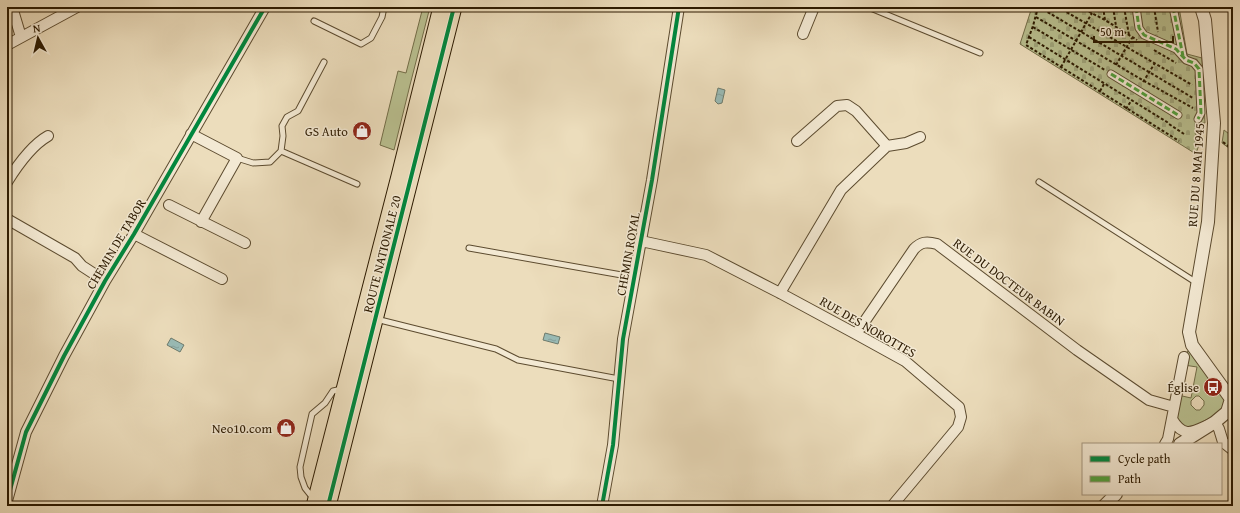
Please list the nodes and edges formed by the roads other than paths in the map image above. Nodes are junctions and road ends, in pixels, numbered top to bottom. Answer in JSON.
{"nodes":[{"id":1,"x":12,"y":7,"type":"edge"},
{"id":2,"x":77,"y":7,"type":"edge"},
{"id":3,"x":265,"y":7,"type":"edge"},
{"id":4,"x":384,"y":7,"type":"edge"},
{"id":5,"x":441,"y":7,"type":"edge"},
{"id":6,"x":454,"y":7,"type":"edge"},
{"id":7,"x":679,"y":7,"type":"edge"},
{"id":8,"x":814,"y":7,"type":"edge"},
{"id":9,"x":868,"y":7,"type":"edge"},
{"id":10,"x":1136,"y":7,"type":"edge"},
{"id":11,"x":1173,"y":7,"type":"edge"},
{"id":12,"x":1201,"y":7,"type":"edge"},
{"id":13,"x":314,"y":21,"type":"dead end"},
{"id":14,"x":803,"y":34,"type":"dead end"},
{"id":15,"x":21,"y":37,"type":"junction"},
{"id":16,"x":7,"y":45,"type":"edge"},
{"id":17,"x":980,"y":53,"type":"dead end"},
{"id":18,"x":1183,"y":56,"type":"junction"},
{"id":19,"x":324,"y":62,"type":"dead end"},
{"id":20,"x":1111,"y":74,"type":"road end"},
{"id":21,"x":1178,"y":115,"type":"dead end"},
{"id":22,"x":1200,"y":116,"type":"road end"},
{"id":23,"x":192,"y":134,"type":"junction"},
{"id":24,"x":48,"y":136,"type":"dead end"},
{"id":25,"x":920,"y":136,"type":"dead end"},
{"id":26,"x":797,"y":141,"type":"dead end"},
{"id":27,"x":887,"y":146,"type":"junction"},
{"id":28,"x":281,"y":151,"type":"junction"},
{"id":29,"x":236,"y":158,"type":"junction"},
{"id":30,"x":7,"y":182,"type":"edge"},
{"id":31,"x":1039,"y":182,"type":"dead end"},
{"id":32,"x":357,"y":184,"type":"dead end"},
{"id":33,"x":169,"y":205,"type":"dead end"},
{"id":34,"x":7,"y":219,"type":"edge"},
{"id":35,"x":201,"y":222,"type":"junction"},
{"id":36,"x":134,"y":234,"type":"junction"},
{"id":37,"x":641,"y":241,"type":"junction"},
{"id":38,"x":246,"y":243,"type":"dead end"},
{"id":39,"x":469,"y":248,"type":"dead end"},
{"id":40,"x":633,"y":277,"type":"junction"},
{"id":41,"x":222,"y":279,"type":"dead end"},
{"id":42,"x":105,"y":281,"type":"junction"},
{"id":43,"x":1198,"y":283,"type":"junction"},
{"id":44,"x":780,"y":293,"type":"junction"},
{"id":45,"x":375,"y":319,"type":"junction"},
{"id":46,"x":856,"y":334,"type":"junction"},
{"id":47,"x":1184,"y":357,"type":"dead end"},
{"id":48,"x":619,"y":379,"type":"junction"},
{"id":49,"x":344,"y":388,"type":"junction"},
{"id":50,"x":1232,"y":399,"type":"edge"},
{"id":51,"x":1174,"y":407,"type":"junction"},
{"id":52,"x":1172,"y":419,"type":"junction"},
{"id":53,"x":1215,"y":422,"type":"junction"},
{"id":54,"x":1166,"y":443,"type":"edge"},
{"id":55,"x":1182,"y":443,"type":"edge"},
{"id":56,"x":1233,"y":450,"type":"edge"},
{"id":57,"x":1115,"y":495,"type":"edge"},
{"id":58,"x":7,"y":501,"type":"edge"},
{"id":59,"x":319,"y":504,"type":"edge"},
{"id":60,"x":602,"y":506,"type":"edge"},
{"id":61,"x":892,"y":506,"type":"edge"},
{"id":62,"x":1104,"y":506,"type":"edge"}],
"edges":[{"from":1,"to":15,"type":"street"},
{"from":2,"to":15,"type":"street"},
{"from":3,"to":23,"type":"street","name":"CHEMIN DE TABOR"},
{"from":4,"to":13,"type":"lane"},
{"from":5,"to":49,"type":"main road","name":"ROUTE NATIONALE 20"},
{"from":6,"to":45,"type":"main road","name":"ROUTE NATIONALE 20"},
{"from":7,"to":37,"type":"street","name":"CHEMIN ROYAL"},
{"from":8,"to":14,"type":"street"},
{"from":9,"to":17,"type":"lane"},
{"from":10,"to":18,"type":"street"},
{"from":11,"to":18,"type":"street"},
{"from":12,"to":43,"type":"street","name":"RUE DU 8 MAI 1945"},
{"from":15,"to":16,"type":"street"},
{"from":18,"to":22,"type":"street"},
{"from":19,"to":28,"type":"lane"},
{"from":20,"to":21,"type":"street"},
{"from":23,"to":29,"type":"street"},
{"from":23,"to":36,"type":"street","name":"CHEMIN DE TABOR"},
{"from":24,"to":30,"type":"street"},
{"from":25,"to":27,"type":"street"},
{"from":26,"to":27,"type":"street"},
{"from":27,"to":44,"type":"street"},
{"from":28,"to":29,"type":"lane"},
{"from":28,"to":32,"type":"lane"},
{"from":29,"to":35,"type":"street"},
{"from":31,"to":43,"type":"lane"},
{"from":33,"to":35,"type":"street"},
{"from":34,"to":42,"type":"street"},
{"from":35,"to":38,"type":"street"},
{"from":36,"to":41,"type":"street"},
{"from":36,"to":42,"type":"street","name":"CHEMIN DE TABOR"},
{"from":37,"to":40,"type":"street","name":"CHEMIN ROYAL"},
{"from":37,"to":44,"type":"street","name":"RUE DES NOROTTES"},
{"from":39,"to":40,"type":"lane"},
{"from":40,"to":48,"type":"street","name":"CHEMIN ROYAL"},
{"from":42,"to":58,"type":"street","name":"CHEMIN DE TABOR"},
{"from":43,"to":50,"type":"street","name":"RUE DU 8 MAI 1945"},
{"from":44,"to":46,"type":"street","name":"RUE DES NOROTTES"},
{"from":45,"to":48,"type":"lane"},
{"from":45,"to":59,"type":"main road","name":"ROUTE NATIONALE 20"},
{"from":46,"to":51,"type":"street","name":"RUE DU DOCTEUR BABIN"},
{"from":46,"to":61,"type":"street","name":"RUE DES NOROTTES"},
{"from":47,"to":51,"type":"street"},
{"from":48,"to":60,"type":"street","name":"CHEMIN ROYAL"},
{"from":49,"to":59,"type":"main road","name":"ROUTE NATIONALE 20"},
{"from":49,"to":59,"type":"lane"},
{"from":50,"to":53,"type":"street"},
{"from":51,"to":52,"type":"street"},
{"from":52,"to":53,"type":"street"},
{"from":52,"to":54,"type":"street"},
{"from":53,"to":55,"type":"street"},
{"from":53,"to":56,"type":"street"},
{"from":57,"to":62,"type":"street"}]}
